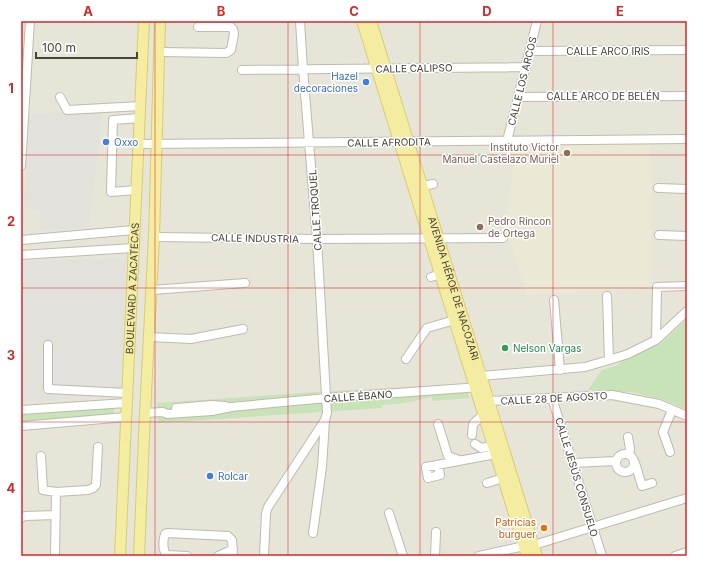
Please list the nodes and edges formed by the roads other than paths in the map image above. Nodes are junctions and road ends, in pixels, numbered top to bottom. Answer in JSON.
{"nodes":[{"id":1,"x":30,"y":21,"type":"edge"},
{"id":2,"x":144,"y":21,"type":"edge"},
{"id":3,"x":160,"y":21,"type":"edge"},
{"id":4,"x":300,"y":21,"type":"edge"},
{"id":5,"x":362,"y":21,"type":"edge"},
{"id":6,"x":371,"y":21,"type":"edge"},
{"id":7,"x":537,"y":21,"type":"edge"},
{"id":8,"x":198,"y":27,"type":"dead end"},
{"id":9,"x":687,"y":50,"type":"edge"},
{"id":10,"x":530,"y":51,"type":"junction"},
{"id":11,"x":160,"y":52,"type":"junction"},
{"id":12,"x":526,"y":67,"type":"junction"},
{"id":13,"x":381,"y":68,"type":"junction"},
{"id":14,"x":303,"y":69,"type":"junction"},
{"id":15,"x":242,"y":70,"type":"dead end"},
{"id":16,"x":687,"y":96,"type":"edge"},
{"id":17,"x":60,"y":97,"type":"dead end"},
{"id":18,"x":518,"y":97,"type":"junction"},
{"id":19,"x":141,"y":106,"type":"junction"},
{"id":20,"x":23,"y":118,"type":"edge"},
{"id":21,"x":140,"y":118,"type":"junction"},
{"id":22,"x":687,"y":139,"type":"edge"},
{"id":23,"x":507,"y":141,"type":"junction"},
{"id":24,"x":404,"y":142,"type":"junction"},
{"id":25,"x":310,"y":143,"type":"junction"},
{"id":26,"x":138,"y":144,"type":"junction"},
{"id":27,"x":157,"y":144,"type":"junction"},
{"id":28,"x":21,"y":166,"type":"edge"},
{"id":29,"x":433,"y":184,"type":"dead end"},
{"id":30,"x":418,"y":187,"type":"junction"},
{"id":31,"x":658,"y":188,"type":"dead end"},
{"id":32,"x":687,"y":189,"type":"edge"},
{"id":33,"x":136,"y":190,"type":"junction"},
{"id":34,"x":134,"y":230,"type":"junction"},
{"id":35,"x":659,"y":235,"type":"dead end"},
{"id":36,"x":687,"y":236,"type":"edge"},
{"id":37,"x":154,"y":237,"type":"junction"},
{"id":38,"x":428,"y":238,"type":"junction"},
{"id":39,"x":439,"y":238,"type":"junction"},
{"id":40,"x":503,"y":238,"type":"dead end"},
{"id":41,"x":317,"y":239,"type":"junction"},
{"id":42,"x":21,"y":240,"type":"edge"},
{"id":43,"x":133,"y":248,"type":"junction"},
{"id":44,"x":21,"y":255,"type":"edge"},
{"id":45,"x":440,"y":274,"type":"junction"},
{"id":46,"x":245,"y":283,"type":"dead end"},
{"id":47,"x":687,"y":286,"type":"edge"},
{"id":48,"x":152,"y":290,"type":"junction"},
{"id":49,"x":607,"y":296,"type":"dead end"},
{"id":50,"x":554,"y":300,"type":"dead end"},
{"id":51,"x":687,"y":310,"type":"edge"},
{"id":52,"x":458,"y":319,"type":"junction"},
{"id":53,"x":243,"y":329,"type":"dead end"},
{"id":54,"x":149,"y":337,"type":"junction"},
{"id":55,"x":656,"y":340,"type":"junction"},
{"id":56,"x":48,"y":345,"type":"dead end"},
{"id":57,"x":406,"y":359,"type":"dead end"},
{"id":58,"x":609,"y":360,"type":"junction"},
{"id":59,"x":560,"y":370,"type":"junction"},
{"id":60,"x":481,"y":376,"type":"junction"},
{"id":61,"x":480,"y":387,"type":"junction"},
{"id":62,"x":127,"y":398,"type":"junction"},
{"id":63,"x":327,"y":398,"type":"junction"},
{"id":64,"x":552,"y":398,"type":"junction"},
{"id":65,"x":489,"y":401,"type":"junction"},
{"id":66,"x":21,"y":410,"type":"edge"},
{"id":67,"x":672,"y":410,"type":"junction"},
{"id":68,"x":145,"y":413,"type":"junction"},
{"id":69,"x":484,"y":415,"type":"junction"},
{"id":70,"x":687,"y":416,"type":"edge"},
{"id":71,"x":126,"y":417,"type":"junction"},
{"id":72,"x":325,"y":420,"type":"junction"},
{"id":73,"x":438,"y":424,"type":"dead end"},
{"id":74,"x":21,"y":426,"type":"edge"},
{"id":75,"x":472,"y":435,"type":"dead end"},
{"id":76,"x":628,"y":437,"type":"dead end"},
{"id":77,"x":475,"y":444,"type":"dead end"},
{"id":78,"x":98,"y":447,"type":"dead end"},
{"id":79,"x":494,"y":450,"type":"junction"},
{"id":80,"x":670,"y":452,"type":"dead end"},
{"id":81,"x":629,"y":454,"type":"junction"},
{"id":82,"x":41,"y":456,"type":"dead end"},
{"id":83,"x":460,"y":461,"type":"junction"},
{"id":84,"x":616,"y":461,"type":"junction"},
{"id":85,"x":576,"y":463,"type":"junction"},
{"id":86,"x":635,"y":463,"type":"junction"},
{"id":87,"x":438,"y":465,"type":"dead end"},
{"id":88,"x":508,"y":477,"type":"junction"},
{"id":89,"x":487,"y":483,"type":"dead end"},
{"id":90,"x":652,"y":483,"type":"dead end"},
{"id":91,"x":56,"y":492,"type":"junction"},
{"id":92,"x":687,"y":498,"type":"edge"},
{"id":93,"x":389,"y":513,"type":"dead end"},
{"id":94,"x":55,"y":515,"type":"junction"},
{"id":95,"x":21,"y":518,"type":"edge"},
{"id":96,"x":593,"y":527,"type":"junction"},
{"id":97,"x":436,"y":532,"type":"dead end"},
{"id":98,"x":313,"y":533,"type":"dead end"},
{"id":99,"x":529,"y":549,"type":"edge"},
{"id":100,"x":233,"y":552,"type":"edge"},
{"id":101,"x":687,"y":552,"type":"edge"},
{"id":102,"x":55,"y":556,"type":"edge"},
{"id":103,"x":120,"y":556,"type":"edge"},
{"id":104,"x":139,"y":556,"type":"edge"},
{"id":105,"x":187,"y":556,"type":"edge"},
{"id":106,"x":218,"y":556,"type":"edge"},
{"id":107,"x":264,"y":556,"type":"edge"},
{"id":108,"x":403,"y":556,"type":"edge"},
{"id":109,"x":435,"y":556,"type":"edge"},
{"id":110,"x":479,"y":556,"type":"edge"},
{"id":111,"x":537,"y":556,"type":"edge"},
{"id":112,"x":602,"y":556,"type":"edge"},
{"id":113,"x":675,"y":556,"type":"edge"}],
"edges":[{"from":1,"to":20,"type":"street"},
{"from":2,"to":19,"type":"main road","name":"BOULEVARD A ZACATECAS"},
{"from":3,"to":11,"type":"main road","name":"BOULEVARD A ZACATECAS"},
{"from":4,"to":14,"type":"street","name":"CALLE TROQUEL"},
{"from":5,"to":13,"type":"main road","name":"AVENIDA HÉROE DE NACOZARI"},
{"from":6,"to":13,"type":"main road","name":"AVENIDA HÉROE DE NACOZARI"},
{"from":7,"to":10,"type":"street","name":"CALLE LOS ARCOS"},
{"from":8,"to":11,"type":"street"},
{"from":9,"to":10,"type":"street","name":"CALLE ARCO IRIS"},
{"from":10,"to":12,"type":"street","name":"CALLE LOS ARCOS"},
{"from":11,"to":27,"type":"main road","name":"BOULEVARD A ZACATECAS"},
{"from":12,"to":13,"type":"street","name":"CALLE CALIPSO"},
{"from":12,"to":18,"type":"street","name":"CALLE LOS ARCOS"},
{"from":13,"to":14,"type":"street","name":"CALLE CALIPSO"},
{"from":13,"to":24,"type":"main road","name":"AVENIDA HÉROE DE NACOZARI"},
{"from":14,"to":15,"type":"street","name":"CALLE CALIPSO"},
{"from":14,"to":25,"type":"street","name":"CALLE TROQUEL"},
{"from":16,"to":18,"type":"street","name":"CALLE ARCO DE BELÉN"},
{"from":17,"to":19,"type":"street"},
{"from":18,"to":23,"type":"street","name":"CALLE LOS ARCOS"},
{"from":19,"to":21,"type":"main road","name":"BOULEVARD A ZACATECAS"},
{"from":20,"to":28,"type":"street"},
{"from":21,"to":26,"type":"main road","name":"BOULEVARD A ZACATECAS"},
{"from":21,"to":33,"type":"street"},
{"from":22,"to":23,"type":"street","name":"CALLE AFRODITA"},
{"from":23,"to":24,"type":"street","name":"CALLE AFRODITA"},
{"from":24,"to":25,"type":"street","name":"CALLE AFRODITA"},
{"from":24,"to":30,"type":"main road","name":"AVENIDA HÉROE DE NACOZARI"},
{"from":25,"to":27,"type":"street","name":"CALLE AFRODITA"},
{"from":25,"to":41,"type":"street","name":"CALLE TROQUEL"},
{"from":26,"to":27,"type":"street","name":"CALLE AFRODITA"},
{"from":26,"to":33,"type":"main road","name":"BOULEVARD A ZACATECAS"},
{"from":27,"to":37,"type":"main road","name":"BOULEVARD A ZACATECAS"},
{"from":29,"to":30,"type":"street"},
{"from":30,"to":38,"type":"main road","name":"AVENIDA HÉROE DE NACOZARI"},
{"from":30,"to":39,"type":"main road","name":"AVENIDA HÉROE DE NACOZARI"},
{"from":31,"to":32,"type":"street"},
{"from":33,"to":34,"type":"main road","name":"BOULEVARD A ZACATECAS"},
{"from":34,"to":42,"type":"street"},
{"from":34,"to":43,"type":"main road","name":"BOULEVARD A ZACATECAS"},
{"from":35,"to":36,"type":"street"},
{"from":37,"to":41,"type":"street","name":"CALLE INDUSTRIA"},
{"from":37,"to":48,"type":"main road","name":"BOULEVARD A ZACATECAS"},
{"from":38,"to":39,"type":"street","name":"CALLE INDUSTRIA"},
{"from":38,"to":41,"type":"street","name":"CALLE INDUSTRIA"},
{"from":38,"to":45,"type":"main road","name":"AVENIDA HÉROE DE NACOZARI"},
{"from":39,"to":40,"type":"street","name":"CALLE INDUSTRIA"},
{"from":39,"to":45,"type":"main road","name":"AVENIDA HÉROE DE NACOZARI"},
{"from":41,"to":63,"type":"street","name":"CALLE TROQUEL"},
{"from":43,"to":44,"type":"street"},
{"from":43,"to":62,"type":"main road","name":"BOULEVARD A ZACATECAS"},
{"from":45,"to":52,"type":"main road","name":"AVENIDA HÉROE DE NACOZARI"},
{"from":46,"to":48,"type":"street"},
{"from":47,"to":55,"type":"street"},
{"from":48,"to":54,"type":"main road","name":"BOULEVARD A ZACATECAS"},
{"from":49,"to":58,"type":"street"},
{"from":50,"to":59,"type":"street"},
{"from":51,"to":55,"type":"street"},
{"from":52,"to":57,"type":"street"},
{"from":52,"to":60,"type":"main road","name":"AVENIDA HÉROE DE NACOZARI"},
{"from":52,"to":61,"type":"main road","name":"AVENIDA HÉROE DE NACOZARI"},
{"from":53,"to":54,"type":"street"},
{"from":54,"to":68,"type":"main road","name":"BOULEVARD A ZACATECAS"},
{"from":55,"to":58,"type":"street"},
{"from":56,"to":62,"type":"street"},
{"from":58,"to":59,"type":"street"},
{"from":59,"to":60,"type":"street"},
{"from":60,"to":61,"type":"main road","name":"AVENIDA HÉROE DE NACOZARI"},
{"from":61,"to":63,"type":"street","name":"CALLE ÉBANO"},
{"from":61,"to":65,"type":"main road","name":"AVENIDA HÉROE DE NACOZARI"},
{"from":61,"to":69,"type":"main road","name":"AVENIDA HÉROE DE NACOZARI"},
{"from":62,"to":66,"type":"street"},
{"from":62,"to":71,"type":"main road","name":"BOULEVARD A ZACATECAS"},
{"from":63,"to":68,"type":"street","name":"CALLE ÉBANO"},
{"from":63,"to":72,"type":"street","name":"CALLE TROQUEL"},
{"from":64,"to":65,"type":"street","name":"CALLE 28 DE AGOSTO"},
{"from":64,"to":67,"type":"street","name":"CALLE 28 DE AGOSTO"},
{"from":64,"to":85,"type":"street","name":"CALLE JESÚS CONSUELO"},
{"from":65,"to":88,"type":"main road","name":"AVENIDA HÉROE DE NACOZARI"},
{"from":67,"to":70,"type":"street","name":"CALLE 28 DE AGOSTO"},
{"from":67,"to":80,"type":"street"},
{"from":68,"to":104,"type":"main road","name":"BOULEVARD A ZACATECAS"},
{"from":69,"to":75,"type":"street"},
{"from":69,"to":79,"type":"main road","name":"AVENIDA HÉROE DE NACOZARI"},
{"from":71,"to":74,"type":"street"},
{"from":71,"to":103,"type":"main road","name":"BOULEVARD A ZACATECAS"},
{"from":72,"to":98,"type":"street","name":"CALLE TROQUEL"},
{"from":72,"to":107,"type":"street"},
{"from":73,"to":83,"type":"street"},
{"from":76,"to":81,"type":"street"},
{"from":77,"to":79,"type":"street"},
{"from":78,"to":91,"type":"street"},
{"from":79,"to":83,"type":"street"},
{"from":79,"to":88,"type":"main road","name":"AVENIDA HÉROE DE NACOZARI"},
{"from":81,"to":84,"type":"street"},
{"from":81,"to":86,"type":"street"},
{"from":82,"to":91,"type":"street"},
{"from":83,"to":87,"type":"street"},
{"from":84,"to":85,"type":"street"},
{"from":84,"to":86,"type":"street"},
{"from":85,"to":96,"type":"street","name":"CALLE JESÚS CONSUELO"},
{"from":86,"to":90,"type":"street"},
{"from":88,"to":89,"type":"street"},
{"from":88,"to":99,"type":"main road","name":"AVENIDA HÉROE DE NACOZARI"},
{"from":91,"to":94,"type":"street"},
{"from":92,"to":96,"type":"street"},
{"from":93,"to":108,"type":"street"},
{"from":94,"to":95,"type":"street"},
{"from":94,"to":102,"type":"street"},
{"from":96,"to":99,"type":"street"},
{"from":96,"to":112,"type":"street","name":"CALLE JESÚS CONSUELO"},
{"from":97,"to":109,"type":"street"},
{"from":99,"to":110,"type":"street"},
{"from":99,"to":111,"type":"main road","name":"AVENIDA HÉROE DE NACOZARI"},
{"from":100,"to":105,"type":"street"},
{"from":100,"to":106,"type":"street"},
{"from":101,"to":113,"type":"street"}]}
